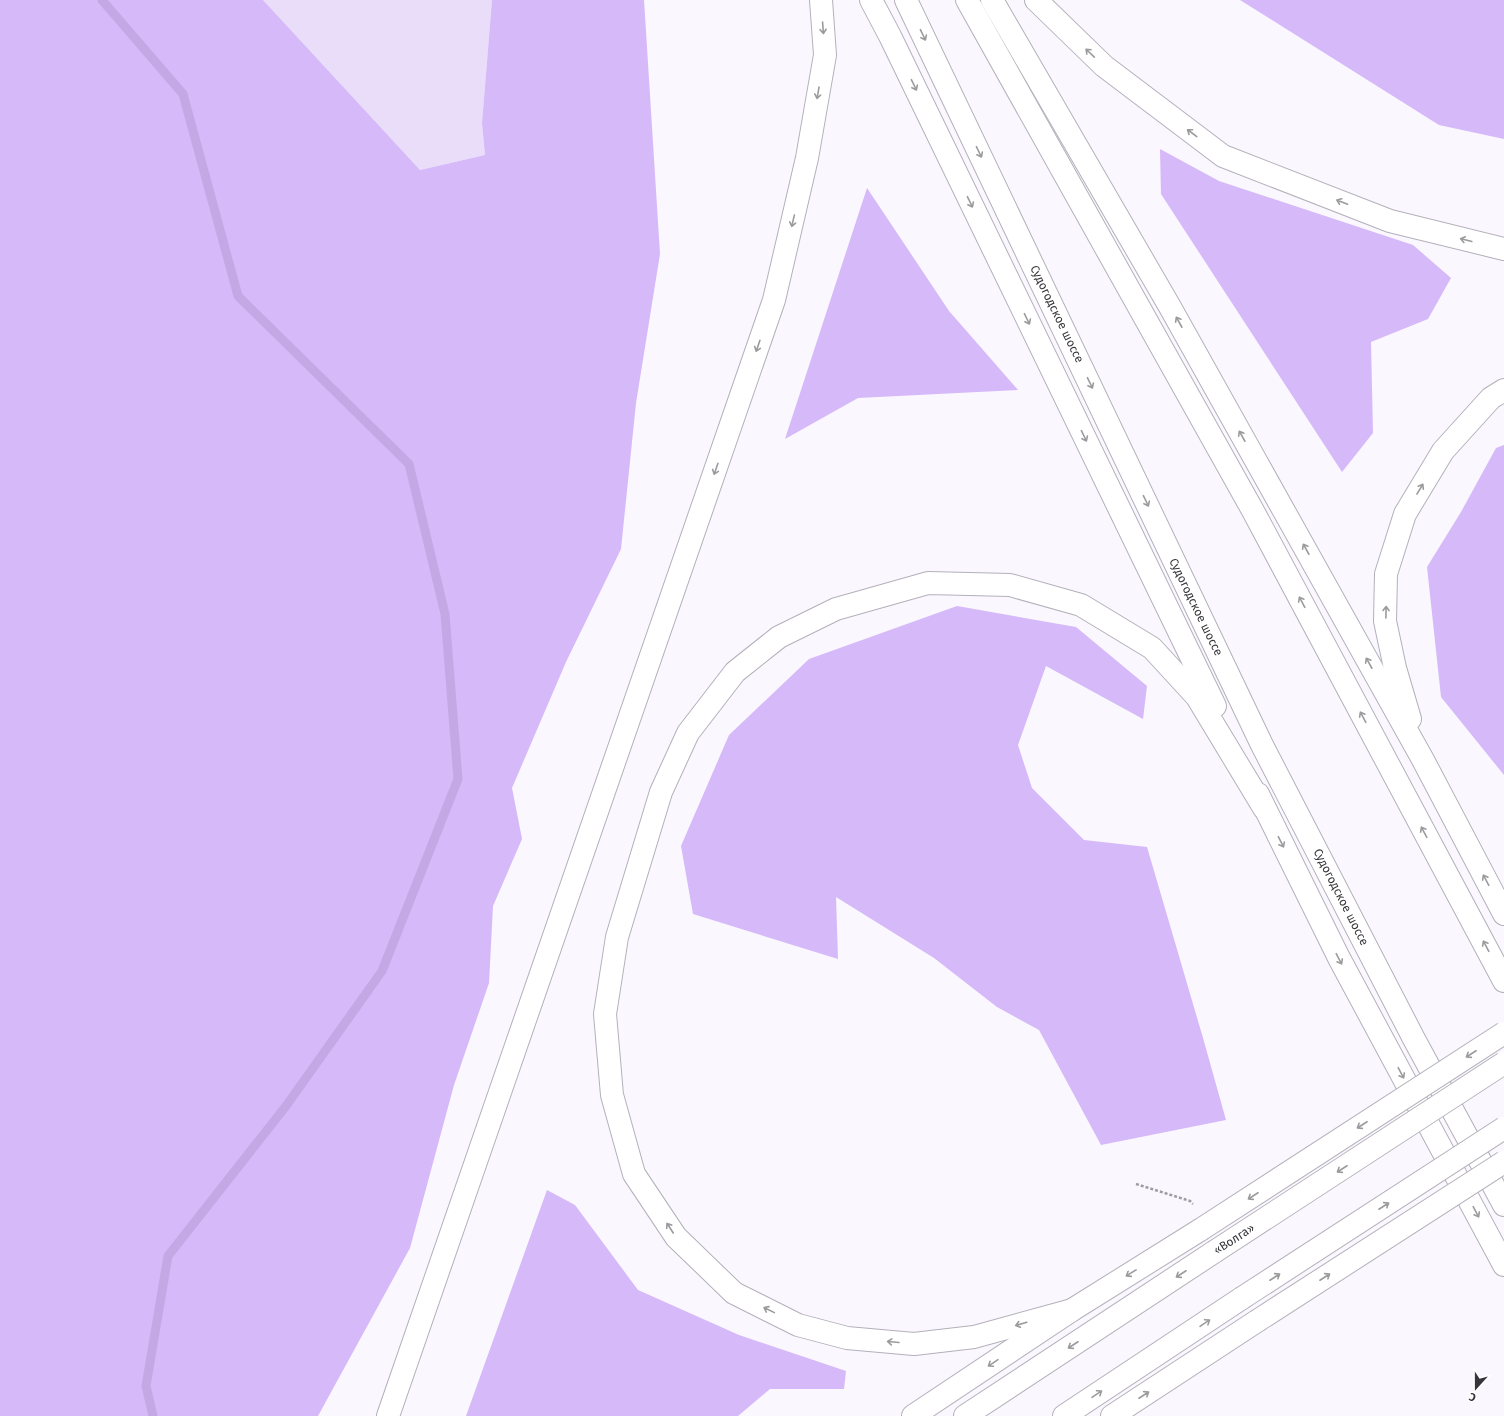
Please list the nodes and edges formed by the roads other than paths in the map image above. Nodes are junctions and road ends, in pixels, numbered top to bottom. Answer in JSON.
{"nodes":[{"id":1,"x":821,"y":0,"type":"edge"},
{"id":2,"x":871,"y":0,"type":"edge"},
{"id":3,"x":906,"y":0,"type":"edge"},
{"id":4,"x":967,"y":0,"type":"edge"},
{"id":5,"x":992,"y":0,"type":"edge"},
{"id":6,"x":1036,"y":0,"type":"edge"},
{"id":7,"x":1504,"y":249,"type":"edge"},
{"id":8,"x":1504,"y":390,"type":"edge"},
{"id":9,"x":1422,"y":758,"type":"junction"},
{"id":10,"x":1264,"y":808,"type":"junction"},
{"id":11,"x":1504,"y":914,"type":"edge"},
{"id":12,"x":1504,"y":981,"type":"edge"},
{"id":13,"x":1504,"y":1033,"type":"edge"},
{"id":14,"x":1504,"y":1063,"type":"edge"},
{"id":15,"x":1504,"y":1128,"type":"edge"},
{"id":16,"x":1504,"y":1162,"type":"edge"},
{"id":17,"x":1504,"y":1205,"type":"edge"},
{"id":18,"x":1504,"y":1264,"type":"edge"},
{"id":19,"x":1072,"y":1310,"type":"junction"},
{"id":20,"x":388,"y":1416,"type":"edge"},
{"id":21,"x":913,"y":1416,"type":"edge"},
{"id":22,"x":965,"y":1416,"type":"edge"},
{"id":23,"x":1064,"y":1416,"type":"edge"},
{"id":24,"x":1112,"y":1416,"type":"edge"}],
"edges":[{"from":1,"to":20,"type":"main road","one_way":true},
{"from":2,"to":10,"type":"main road","one_way":true},
{"from":3,"to":17,"type":"main road","name":"Судогодское шоссе","one_way":true},
{"from":12,"to":4,"type":"main road","one_way":true},
{"from":9,"to":5,"type":"main road","one_way":true},
{"from":7,"to":6,"type":"main road","one_way":true},
{"from":9,"to":8,"type":"main road","one_way":true},
{"from":11,"to":9,"type":"main road","one_way":true},
{"from":10,"to":18,"type":"main road","one_way":true},
{"from":19,"to":10,"type":"main road","one_way":true},
{"from":13,"to":19,"type":"main road","one_way":true,"bridge":true},
{"from":14,"to":22,"type":"main road","name":"«Волга»","one_way":true,"bridge":true},
{"from":23,"to":15,"type":"main road","one_way":true,"bridge":true},
{"from":24,"to":16,"type":"main road","one_way":true,"bridge":true},
{"from":19,"to":21,"type":"main road","one_way":true}]}
